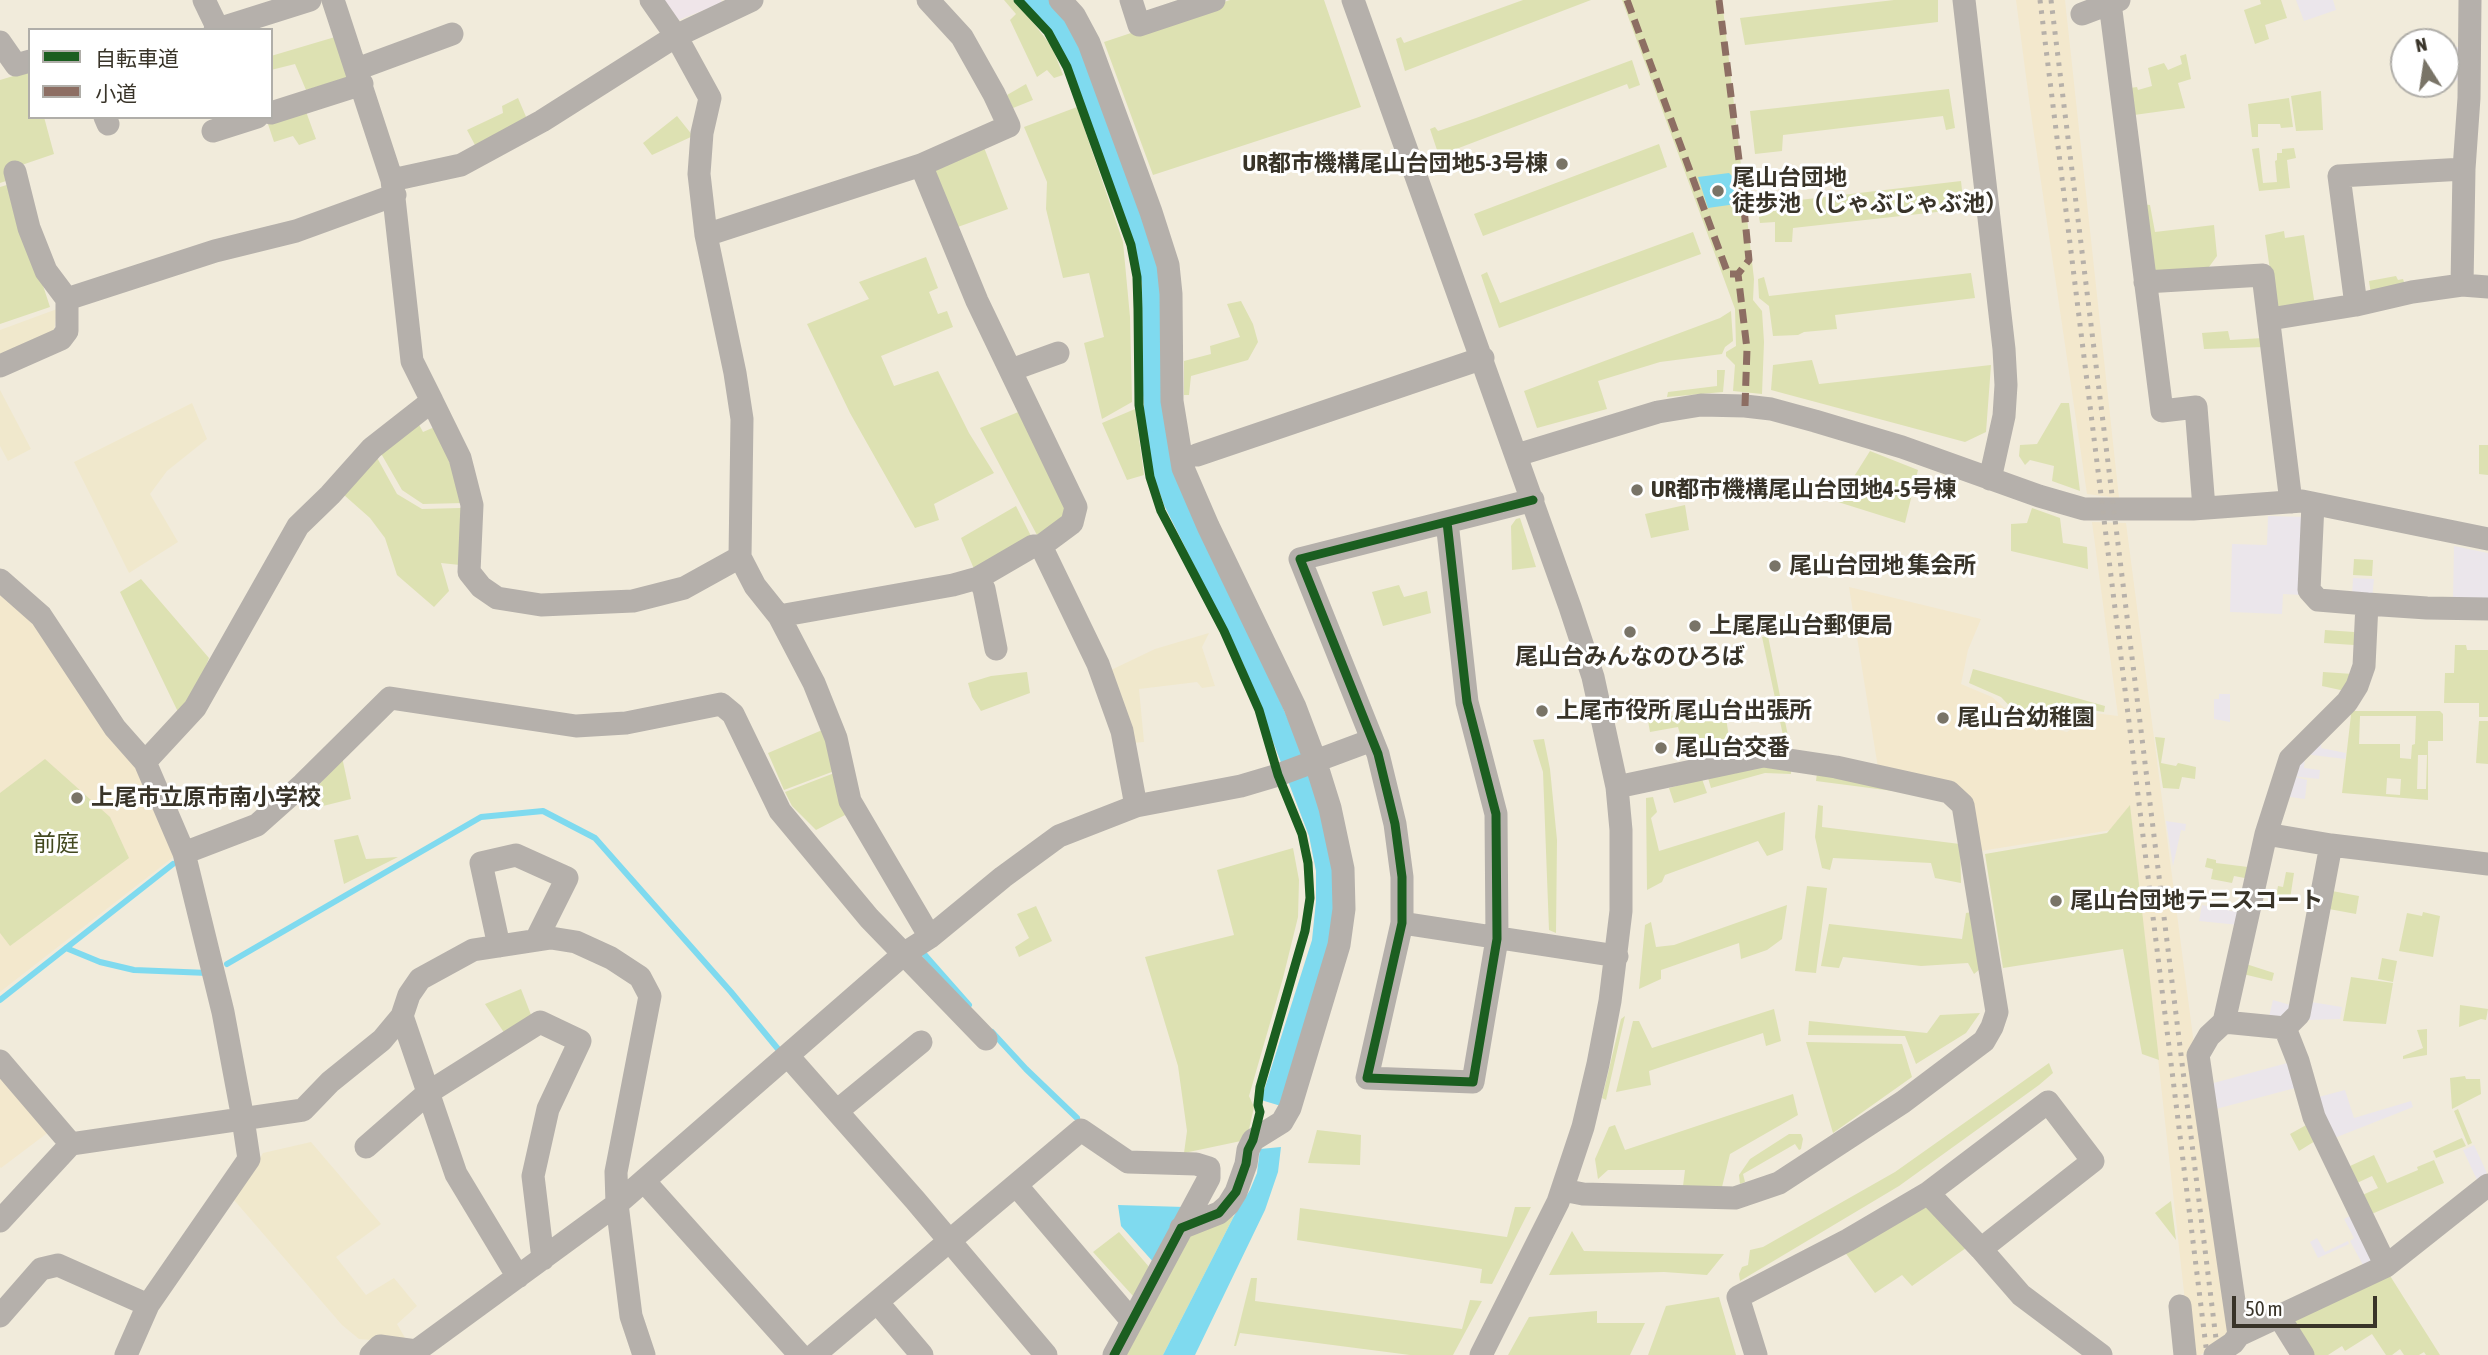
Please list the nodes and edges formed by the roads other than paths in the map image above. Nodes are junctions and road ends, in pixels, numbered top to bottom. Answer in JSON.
{"nodes":[{"id":1,"x":204,"y":0,"type":"edge"},
{"id":2,"x":310,"y":0,"type":"edge"},
{"id":3,"x":333,"y":0,"type":"edge"},
{"id":4,"x":651,"y":0,"type":"edge"},
{"id":5,"x":752,"y":0,"type":"edge"},
{"id":6,"x":928,"y":0,"type":"edge"},
{"id":7,"x":1060,"y":0,"type":"edge"},
{"id":8,"x":1131,"y":0,"type":"edge"},
{"id":9,"x":1214,"y":0,"type":"edge"},
{"id":10,"x":1353,"y":0,"type":"edge"},
{"id":11,"x":1964,"y":0,"type":"edge"},
{"id":12,"x":2470,"y":0,"type":"edge"},
{"id":13,"x":2115,"y":2,"type":"edge"},
{"id":14,"x":2082,"y":14,"type":"dead end"},
{"id":15,"x":216,"y":28,"type":"edge"},
{"id":16,"x":219,"y":28,"type":"edge"},
{"id":17,"x":452,"y":34,"type":"dead end"},
{"id":18,"x":676,"y":36,"type":"junction"},
{"id":19,"x":0,"y":42,"type":"edge"},
{"id":20,"x":28,"y":62,"type":"edge"},
{"id":21,"x":359,"y":76,"type":"junction"},
{"id":22,"x":2478,"y":99,"type":"edge"},
{"id":23,"x":273,"y":112,"type":"edge"},
{"id":24,"x":251,"y":119,"type":"edge"},
{"id":25,"x":213,"y":131,"type":"dead end"},
{"id":26,"x":921,"y":165,"type":"junction"},
{"id":27,"x":2464,"y":169,"type":"junction"},
{"id":28,"x":15,"y":172,"type":"dead end"},
{"id":29,"x":393,"y":187,"type":"junction"},
{"id":30,"x":706,"y":235,"type":"junction"},
{"id":31,"x":2146,"y":282,"type":"junction"},
{"id":32,"x":2462,"y":285,"type":"junction"},
{"id":33,"x":2488,"y":287,"type":"edge"},
{"id":34,"x":66,"y":299,"type":"junction"},
{"id":35,"x":2356,"y":305,"type":"junction"},
{"id":36,"x":2270,"y":319,"type":"junction"},
{"id":37,"x":1058,"y":353,"type":"dead end"},
{"id":38,"x":1483,"y":358,"type":"junction"},
{"id":39,"x":0,"y":366,"type":"edge"},
{"id":40,"x":1011,"y":370,"type":"junction"},
{"id":41,"x":432,"y":401,"type":"junction"},
{"id":42,"x":1517,"y":455,"type":"junction"},
{"id":43,"x":1188,"y":457,"type":"junction"},
{"id":44,"x":1990,"y":479,"type":"junction"},
{"id":45,"x":1533,"y":500,"type":"junction"},
{"id":46,"x":2302,"y":503,"type":"junction"},
{"id":47,"x":2204,"y":508,"type":"junction"},
{"id":48,"x":1447,"y":522,"type":"junction"},
{"id":49,"x":2488,"y":539,"type":"edge"},
{"id":50,"x":1041,"y":546,"type":"junction"},
{"id":51,"x":740,"y":557,"type":"junction"},
{"id":52,"x":978,"y":578,"type":"junction"},
{"id":53,"x":0,"y":580,"type":"edge"},
{"id":54,"x":2367,"y":604,"type":"junction"},
{"id":55,"x":2488,"y":609,"type":"edge"},
{"id":56,"x":779,"y":616,"type":"junction"},
{"id":57,"x":996,"y":649,"type":"dead end"},
{"id":58,"x":1372,"y":740,"type":"junction"},
{"id":59,"x":1313,"y":761,"type":"junction"},
{"id":60,"x":145,"y":762,"type":"junction"},
{"id":61,"x":1617,"y":787,"type":"junction"},
{"id":62,"x":1136,"y":806,"type":"junction"},
{"id":63,"x":2266,"y":834,"type":"junction"},
{"id":64,"x":2331,"y":845,"type":"junction"},
{"id":65,"x":184,"y":853,"type":"junction"},
{"id":66,"x":2488,"y":864,"type":"edge"},
{"id":67,"x":1402,"y":923,"type":"junction"},
{"id":68,"x":930,"y":937,"type":"junction"},
{"id":69,"x":1497,"y":939,"type":"junction"},
{"id":70,"x":536,"y":940,"type":"junction"},
{"id":71,"x":499,"y":946,"type":"junction"},
{"id":72,"x":905,"y":953,"type":"junction"},
{"id":73,"x":1617,"y":956,"type":"junction"},
{"id":74,"x":402,"y":1016,"type":"junction"},
{"id":75,"x":2224,"y":1022,"type":"junction"},
{"id":76,"x":2285,"y":1028,"type":"junction"},
{"id":77,"x":986,"y":1039,"type":"dead end"},
{"id":78,"x":921,"y":1042,"type":"dead end"},
{"id":79,"x":788,"y":1056,"type":"junction"},
{"id":80,"x":0,"y":1061,"type":"edge"},
{"id":81,"x":429,"y":1092,"type":"junction"},
{"id":82,"x":837,"y":1111,"type":"junction"},
{"id":83,"x":243,"y":1119,"type":"junction"},
{"id":84,"x":71,"y":1144,"type":"junction"},
{"id":85,"x":366,"y":1147,"type":"dead end"},
{"id":86,"x":1248,"y":1150,"type":"junction"},
{"id":87,"x":1209,"y":1168,"type":"junction"},
{"id":88,"x":644,"y":1181,"type":"junction"},
{"id":89,"x":1016,"y":1185,"type":"junction"},
{"id":90,"x":2488,"y":1185,"type":"edge"},
{"id":91,"x":1563,"y":1190,"type":"junction"},
{"id":92,"x":1928,"y":1193,"type":"junction"},
{"id":93,"x":617,"y":1204,"type":"junction"},
{"id":94,"x":0,"y":1221,"type":"edge"},
{"id":95,"x":1181,"y":1228,"type":"junction"},
{"id":96,"x":950,"y":1241,"type":"junction"},
{"id":97,"x":1981,"y":1249,"type":"junction"},
{"id":98,"x":543,"y":1259,"type":"junction"},
{"id":99,"x":2386,"y":1266,"type":"junction"},
{"id":100,"x":519,"y":1277,"type":"junction"},
{"id":101,"x":877,"y":1302,"type":"junction"},
{"id":102,"x":148,"y":1305,"type":"junction"},
{"id":103,"x":2180,"y":1306,"type":"dead end"},
{"id":104,"x":2278,"y":1315,"type":"junction"},
{"id":105,"x":0,"y":1316,"type":"edge"},
{"id":106,"x":1132,"y":1321,"type":"junction"},
{"id":107,"x":2239,"y":1335,"type":"junction"},
{"id":108,"x":126,"y":1355,"type":"edge"},
{"id":109,"x":370,"y":1355,"type":"edge"},
{"id":110,"x":644,"y":1355,"type":"edge"},
{"id":111,"x":800,"y":1355,"type":"edge"},
{"id":112,"x":814,"y":1355,"type":"edge"},
{"id":113,"x":922,"y":1355,"type":"edge"},
{"id":114,"x":1046,"y":1355,"type":"edge"},
{"id":115,"x":1114,"y":1355,"type":"edge"},
{"id":116,"x":1481,"y":1355,"type":"edge"},
{"id":117,"x":1756,"y":1355,"type":"edge"},
{"id":118,"x":2101,"y":1355,"type":"edge"},
{"id":119,"x":2185,"y":1355,"type":"edge"},
{"id":120,"x":2215,"y":1355,"type":"edge"},
{"id":121,"x":2303,"y":1355,"type":"edge"}],
"edges":[{"from":1,"to":15,"type":"street"},
{"from":2,"to":16,"type":"street"},
{"from":3,"to":21,"type":"street"},
{"from":4,"to":18,"type":"street"},
{"from":5,"to":18,"type":"street"},
{"from":6,"to":26,"type":"street"},
{"from":7,"to":43,"type":"street"},
{"from":8,"to":9,"type":"street"},
{"from":10,"to":38,"type":"street"},
{"from":11,"to":44,"type":"street"},
{"from":12,"to":22,"type":"street"},
{"from":13,"to":14,"type":"street"},
{"from":13,"to":31,"type":"street"},
{"from":17,"to":21,"type":"street"},
{"from":18,"to":29,"type":"street"},
{"from":18,"to":30,"type":"street"},
{"from":19,"to":20,"type":"street"},
{"from":21,"to":23,"type":"street"},
{"from":21,"to":29,"type":"street"},
{"from":22,"to":27,"type":"street"},
{"from":24,"to":25,"type":"street"},
{"from":26,"to":30,"type":"street"},
{"from":26,"to":40,"type":"street"},
{"from":27,"to":32,"type":"street"},
{"from":27,"to":35,"type":"street"},
{"from":28,"to":34,"type":"street"},
{"from":29,"to":34,"type":"street"},
{"from":29,"to":41,"type":"street"},
{"from":30,"to":51,"type":"street"},
{"from":31,"to":36,"type":"street"},
{"from":31,"to":47,"type":"street"},
{"from":32,"to":33,"type":"street"},
{"from":32,"to":35,"type":"street"},
{"from":34,"to":39,"type":"street"},
{"from":35,"to":36,"type":"street"},
{"from":36,"to":46,"type":"street"},
{"from":37,"to":40,"type":"street"},
{"from":38,"to":42,"type":"street"},
{"from":38,"to":43,"type":"street"},
{"from":40,"to":50,"type":"street"},
{"from":41,"to":51,"type":"street"},
{"from":41,"to":60,"type":"street"},
{"from":42,"to":44,"type":"street"},
{"from":42,"to":45,"type":"street"},
{"from":43,"to":59,"type":"street"},
{"from":44,"to":47,"type":"street"},
{"from":45,"to":48,"type":"street"},
{"from":45,"to":61,"type":"street"},
{"from":46,"to":47,"type":"street"},
{"from":46,"to":49,"type":"street"},
{"from":46,"to":54,"type":"street"},
{"from":48,"to":58,"type":"street"},
{"from":48,"to":69,"type":"street"},
{"from":50,"to":52,"type":"street"},
{"from":50,"to":62,"type":"street"},
{"from":51,"to":56,"type":"street"},
{"from":52,"to":56,"type":"street"},
{"from":52,"to":57,"type":"street"},
{"from":53,"to":60,"type":"street"},
{"from":54,"to":55,"type":"street"},
{"from":54,"to":63,"type":"street"},
{"from":56,"to":68,"type":"street"},
{"from":58,"to":59,"type":"street"},
{"from":58,"to":67,"type":"street"},
{"from":59,"to":62,"type":"street"},
{"from":59,"to":86,"type":"street"},
{"from":60,"to":65,"type":"street"},
{"from":61,"to":73,"type":"street"},
{"from":61,"to":91,"type":"street"},
{"from":62,"to":68,"type":"street"},
{"from":63,"to":64,"type":"street"},
{"from":63,"to":75,"type":"street"},
{"from":64,"to":66,"type":"street"},
{"from":64,"to":76,"type":"street"},
{"from":65,"to":72,"type":"street"},
{"from":65,"to":83,"type":"street"},
{"from":67,"to":69,"type":"street"},
{"from":67,"to":69,"type":"street"},
{"from":68,"to":72,"type":"street"},
{"from":69,"to":73,"type":"street"},
{"from":70,"to":71,"type":"street"},
{"from":70,"to":71,"type":"street"},
{"from":70,"to":93,"type":"street"},
{"from":71,"to":74,"type":"street"},
{"from":72,"to":77,"type":"street"},
{"from":72,"to":79,"type":"street"},
{"from":73,"to":91,"type":"street"},
{"from":74,"to":81,"type":"street"},
{"from":74,"to":83,"type":"street"},
{"from":75,"to":76,"type":"street"},
{"from":75,"to":107,"type":"street"},
{"from":76,"to":99,"type":"street"},
{"from":78,"to":82,"type":"street"},
{"from":79,"to":82,"type":"street"},
{"from":79,"to":88,"type":"street"},
{"from":80,"to":84,"type":"street"},
{"from":81,"to":85,"type":"street"},
{"from":81,"to":98,"type":"street"},
{"from":81,"to":100,"type":"street"},
{"from":82,"to":96,"type":"street"},
{"from":83,"to":84,"type":"street"},
{"from":83,"to":102,"type":"street"},
{"from":84,"to":94,"type":"street"},
{"from":86,"to":87,"type":"street"},
{"from":86,"to":95,"type":"street"},
{"from":87,"to":89,"type":"street"},
{"from":87,"to":95,"type":"street"},
{"from":88,"to":93,"type":"street"},
{"from":88,"to":111,"type":"street"},
{"from":89,"to":96,"type":"street"},
{"from":89,"to":106,"type":"street"},
{"from":90,"to":99,"type":"street"},
{"from":91,"to":116,"type":"street"},
{"from":92,"to":97,"type":"street"},
{"from":92,"to":97,"type":"street"},
{"from":92,"to":117,"type":"street"},
{"from":93,"to":98,"type":"street"},
{"from":93,"to":110,"type":"street"},
{"from":95,"to":106,"type":"street"},
{"from":96,"to":101,"type":"street"},
{"from":96,"to":114,"type":"street"},
{"from":97,"to":118,"type":"street"},
{"from":98,"to":100,"type":"street"},
{"from":99,"to":104,"type":"street"},
{"from":100,"to":109,"type":"street"},
{"from":101,"to":112,"type":"street"},
{"from":101,"to":113,"type":"street"},
{"from":102,"to":105,"type":"street"},
{"from":102,"to":108,"type":"street"},
{"from":103,"to":119,"type":"street"},
{"from":104,"to":107,"type":"street"},
{"from":104,"to":121,"type":"street"},
{"from":106,"to":115,"type":"street"},
{"from":107,"to":120,"type":"street"}]}
